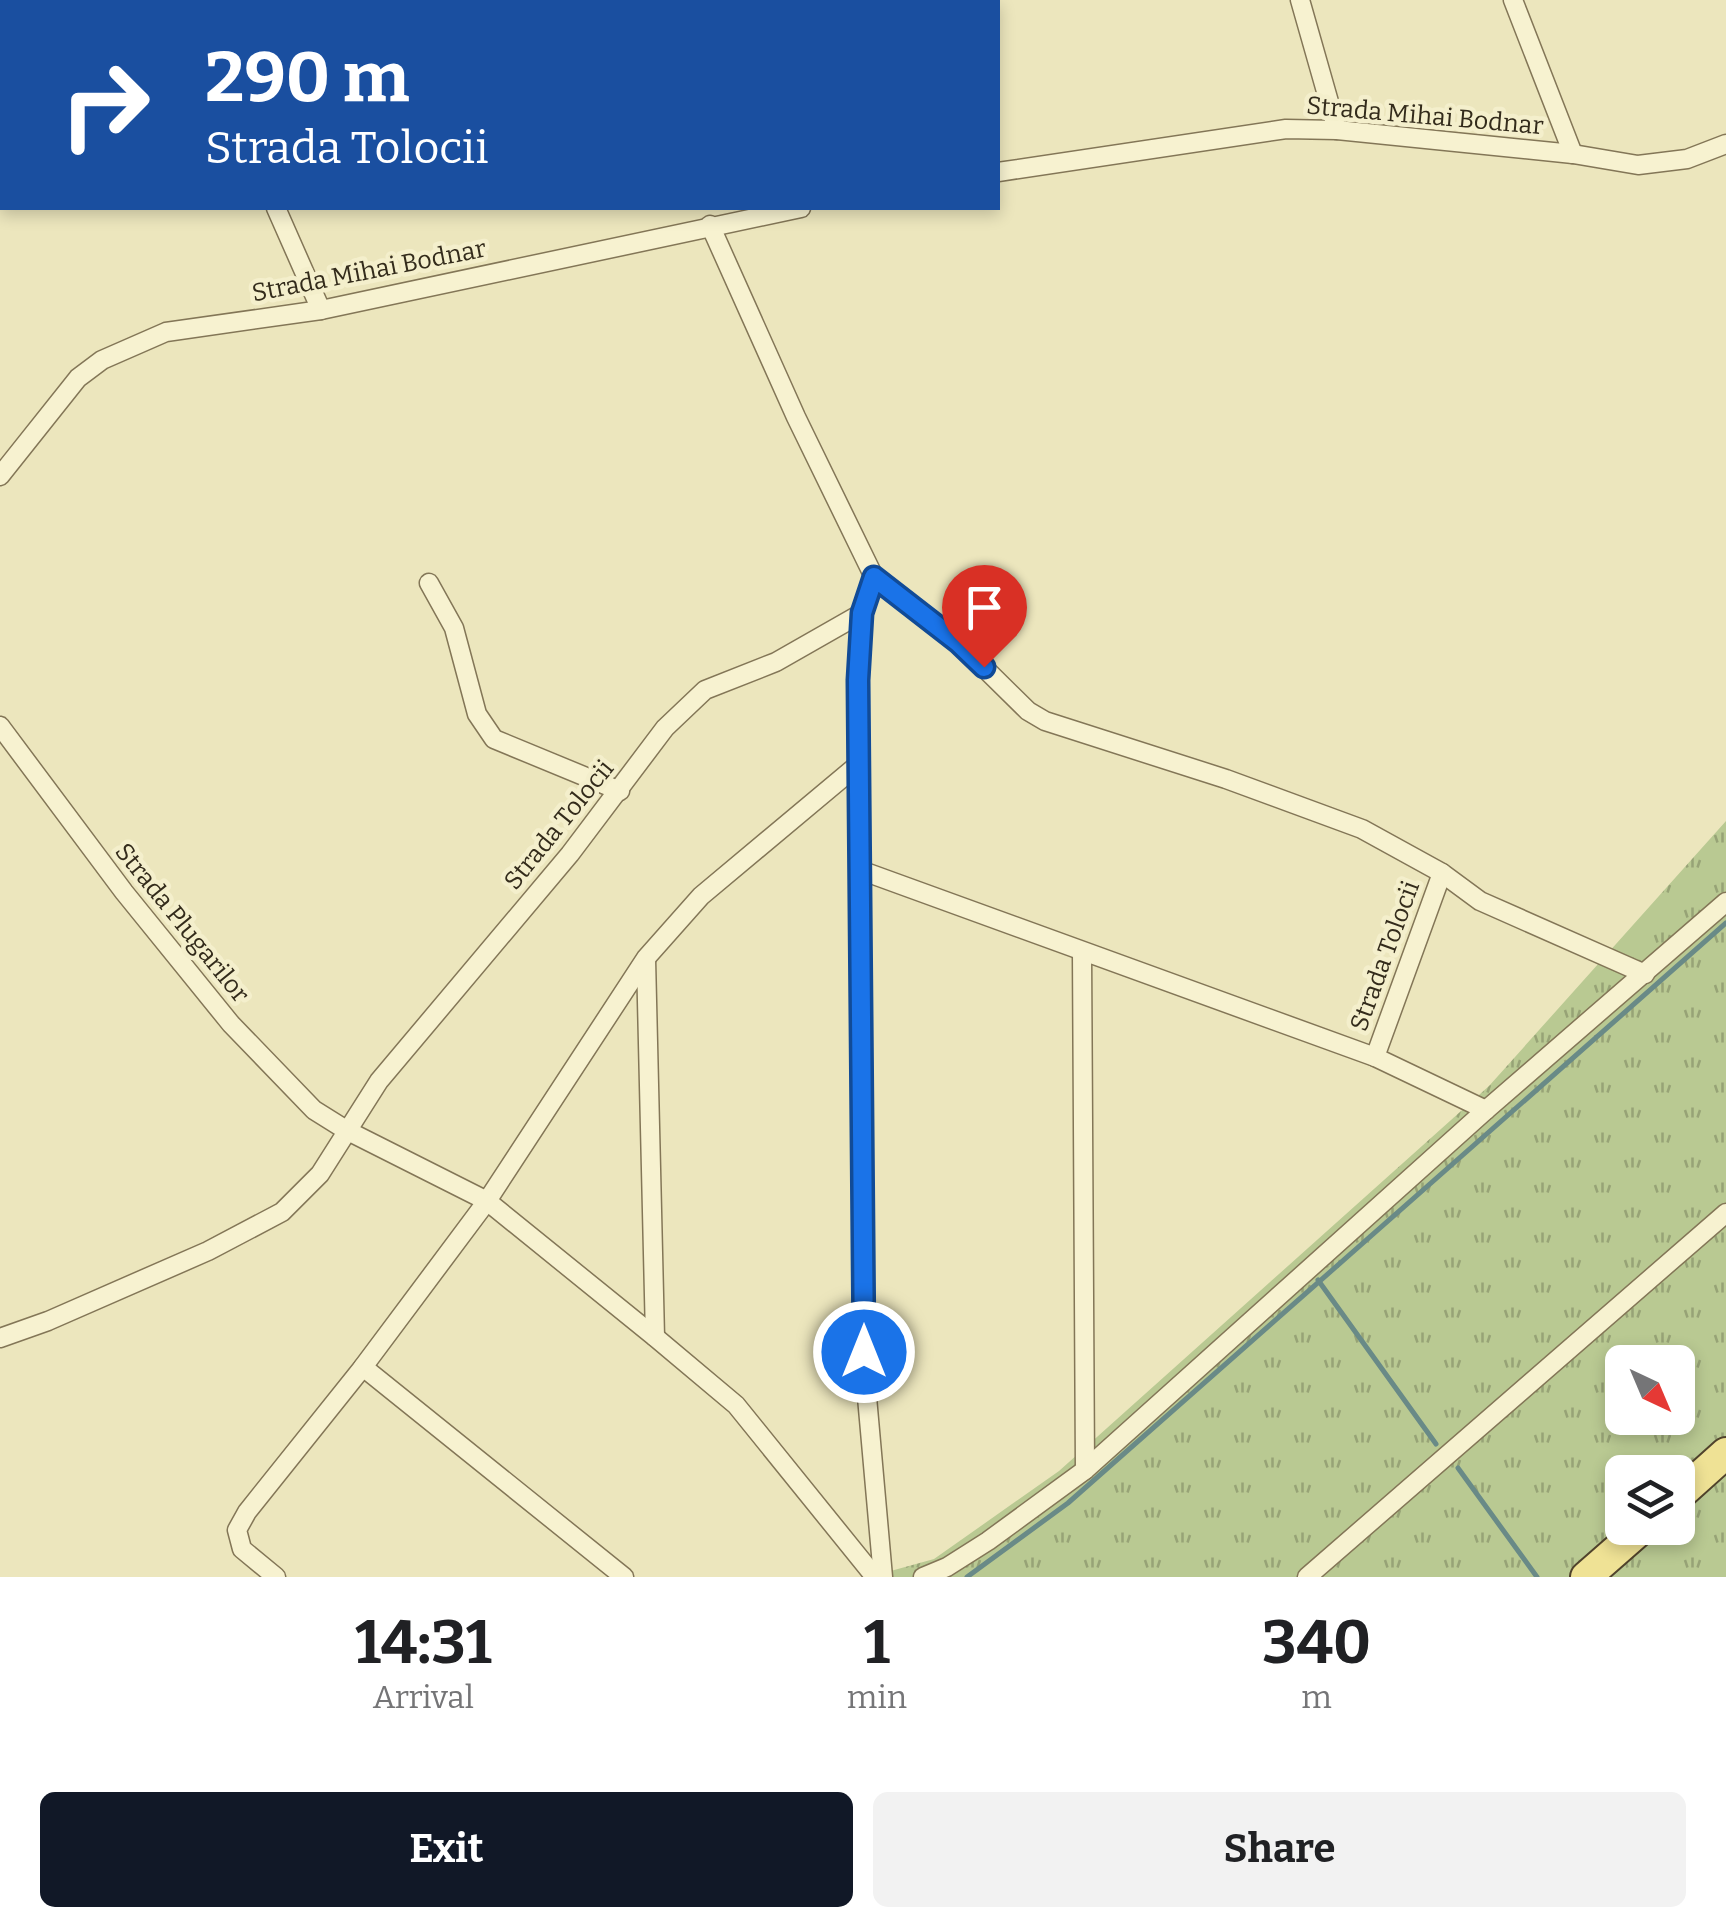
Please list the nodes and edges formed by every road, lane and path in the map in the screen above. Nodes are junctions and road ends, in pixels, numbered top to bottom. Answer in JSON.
{"nodes":[{"id":1,"x":1300,"y":0,"type":"edge"},
{"id":2,"x":1513,"y":0,"type":"edge"},
{"id":3,"x":1337,"y":130,"type":"junction"},
{"id":4,"x":1726,"y":144,"type":"edge"},
{"id":5,"x":1573,"y":154,"type":"junction"},
{"id":6,"x":1000,"y":172,"type":"edge"},
{"id":7,"x":277,"y":210,"type":"edge"},
{"id":8,"x":790,"y":210,"type":"edge"},
{"id":9,"x":710,"y":224,"type":"junction"},
{"id":10,"x":321,"y":310,"type":"junction"},
{"id":11,"x":0,"y":476,"type":"edge"},
{"id":12,"x":874,"y":577,"type":"junction"},
{"id":13,"x":429,"y":583,"type":"dead end"},
{"id":14,"x":862,"y":613,"type":"junction"},
{"id":15,"x":0,"y":726,"type":"edge"},
{"id":16,"x":860,"y":764,"type":"junction"},
{"id":17,"x":620,"y":790,"type":"junction"},
{"id":18,"x":860,"y":870,"type":"junction"},
{"id":19,"x":1442,"y":873,"type":"junction"},
{"id":20,"x":1726,"y":902,"type":"edge"},
{"id":21,"x":1082,"y":952,"type":"junction"},
{"id":22,"x":646,"y":958,"type":"junction"},
{"id":23,"x":1644,"y":974,"type":"junction"},
{"id":24,"x":1374,"y":1056,"type":"junction"},
{"id":25,"x":1486,"y":1110,"type":"junction"},
{"id":26,"x":346,"y":1130,"type":"junction"},
{"id":27,"x":487,"y":1201,"type":"junction"},
{"id":28,"x":1726,"y":1213,"type":"edge"},
{"id":29,"x":2,"y":1334,"type":"edge"},
{"id":30,"x":655,"y":1337,"type":"junction"},
{"id":31,"x":363,"y":1367,"type":"junction"},
{"id":32,"x":1726,"y":1452,"type":"edge"},
{"id":33,"x":1085,"y":1470,"type":"junction"},
{"id":34,"x":1695,"y":1480,"type":"edge"},
{"id":35,"x":1623,"y":1545,"type":"edge"},
{"id":36,"x":276,"y":1577,"type":"edge"},
{"id":37,"x":624,"y":1577,"type":"edge"},
{"id":38,"x":875,"y":1577,"type":"edge"},
{"id":39,"x":883,"y":1577,"type":"edge"},
{"id":40,"x":923,"y":1577,"type":"edge"},
{"id":41,"x":1307,"y":1577,"type":"edge"},
{"id":42,"x":1586,"y":1577,"type":"edge"}],
"edges":[{"from":1,"to":3,"type":"street"},
{"from":2,"to":5,"type":"street"},
{"from":3,"to":5,"type":"street","name":"Strada Mihai Bodnar"},
{"from":3,"to":6,"type":"street","name":"Strada Mihai Bodnar"},
{"from":4,"to":5,"type":"street","name":"Strada Mihai Bodnar"},
{"from":7,"to":10,"type":"street"},
{"from":8,"to":9,"type":"street","name":"Strada Mihai Bodnar"},
{"from":9,"to":10,"type":"street","name":"Strada Mihai Bodnar"},
{"from":9,"to":12,"type":"street","name":"Strada Tolocii"},
{"from":10,"to":11,"type":"street","name":"Strada Mihai Bodnar"},
{"from":12,"to":14,"type":"street"},
{"from":12,"to":19,"type":"street","name":"Strada Tolocii"},
{"from":13,"to":17,"type":"street"},
{"from":14,"to":16,"type":"street"},
{"from":14,"to":17,"type":"street","name":"Strada Tolocii"},
{"from":15,"to":26,"type":"street","name":"Strada Plugarilor"},
{"from":16,"to":18,"type":"street"},
{"from":16,"to":22,"type":"street"},
{"from":17,"to":26,"type":"street","name":"Strada Tolocii"},
{"from":18,"to":21,"type":"street","name":"Strada Tolocii"},
{"from":18,"to":39,"type":"street"},
{"from":19,"to":23,"type":"street","name":"Strada Tolocii"},
{"from":19,"to":24,"type":"street","name":"Strada Tolocii"},
{"from":20,"to":23,"type":"street"},
{"from":21,"to":24,"type":"street","name":"Strada Tolocii"},
{"from":21,"to":33,"type":"street"},
{"from":22,"to":27,"type":"street"},
{"from":22,"to":30,"type":"street"},
{"from":23,"to":25,"type":"street"},
{"from":24,"to":25,"type":"street","name":"Strada Tolocii"},
{"from":25,"to":33,"type":"street"},
{"from":26,"to":27,"type":"street"},
{"from":26,"to":29,"type":"street","name":"Strada Tolocii"},
{"from":27,"to":30,"type":"street"},
{"from":27,"to":31,"type":"street"},
{"from":28,"to":41,"type":"street"},
{"from":30,"to":38,"type":"street"},
{"from":31,"to":36,"type":"street"},
{"from":31,"to":37,"type":"street"},
{"from":32,"to":34,"type":"main road"},
{"from":33,"to":40,"type":"street"},
{"from":35,"to":42,"type":"main road"}]}
